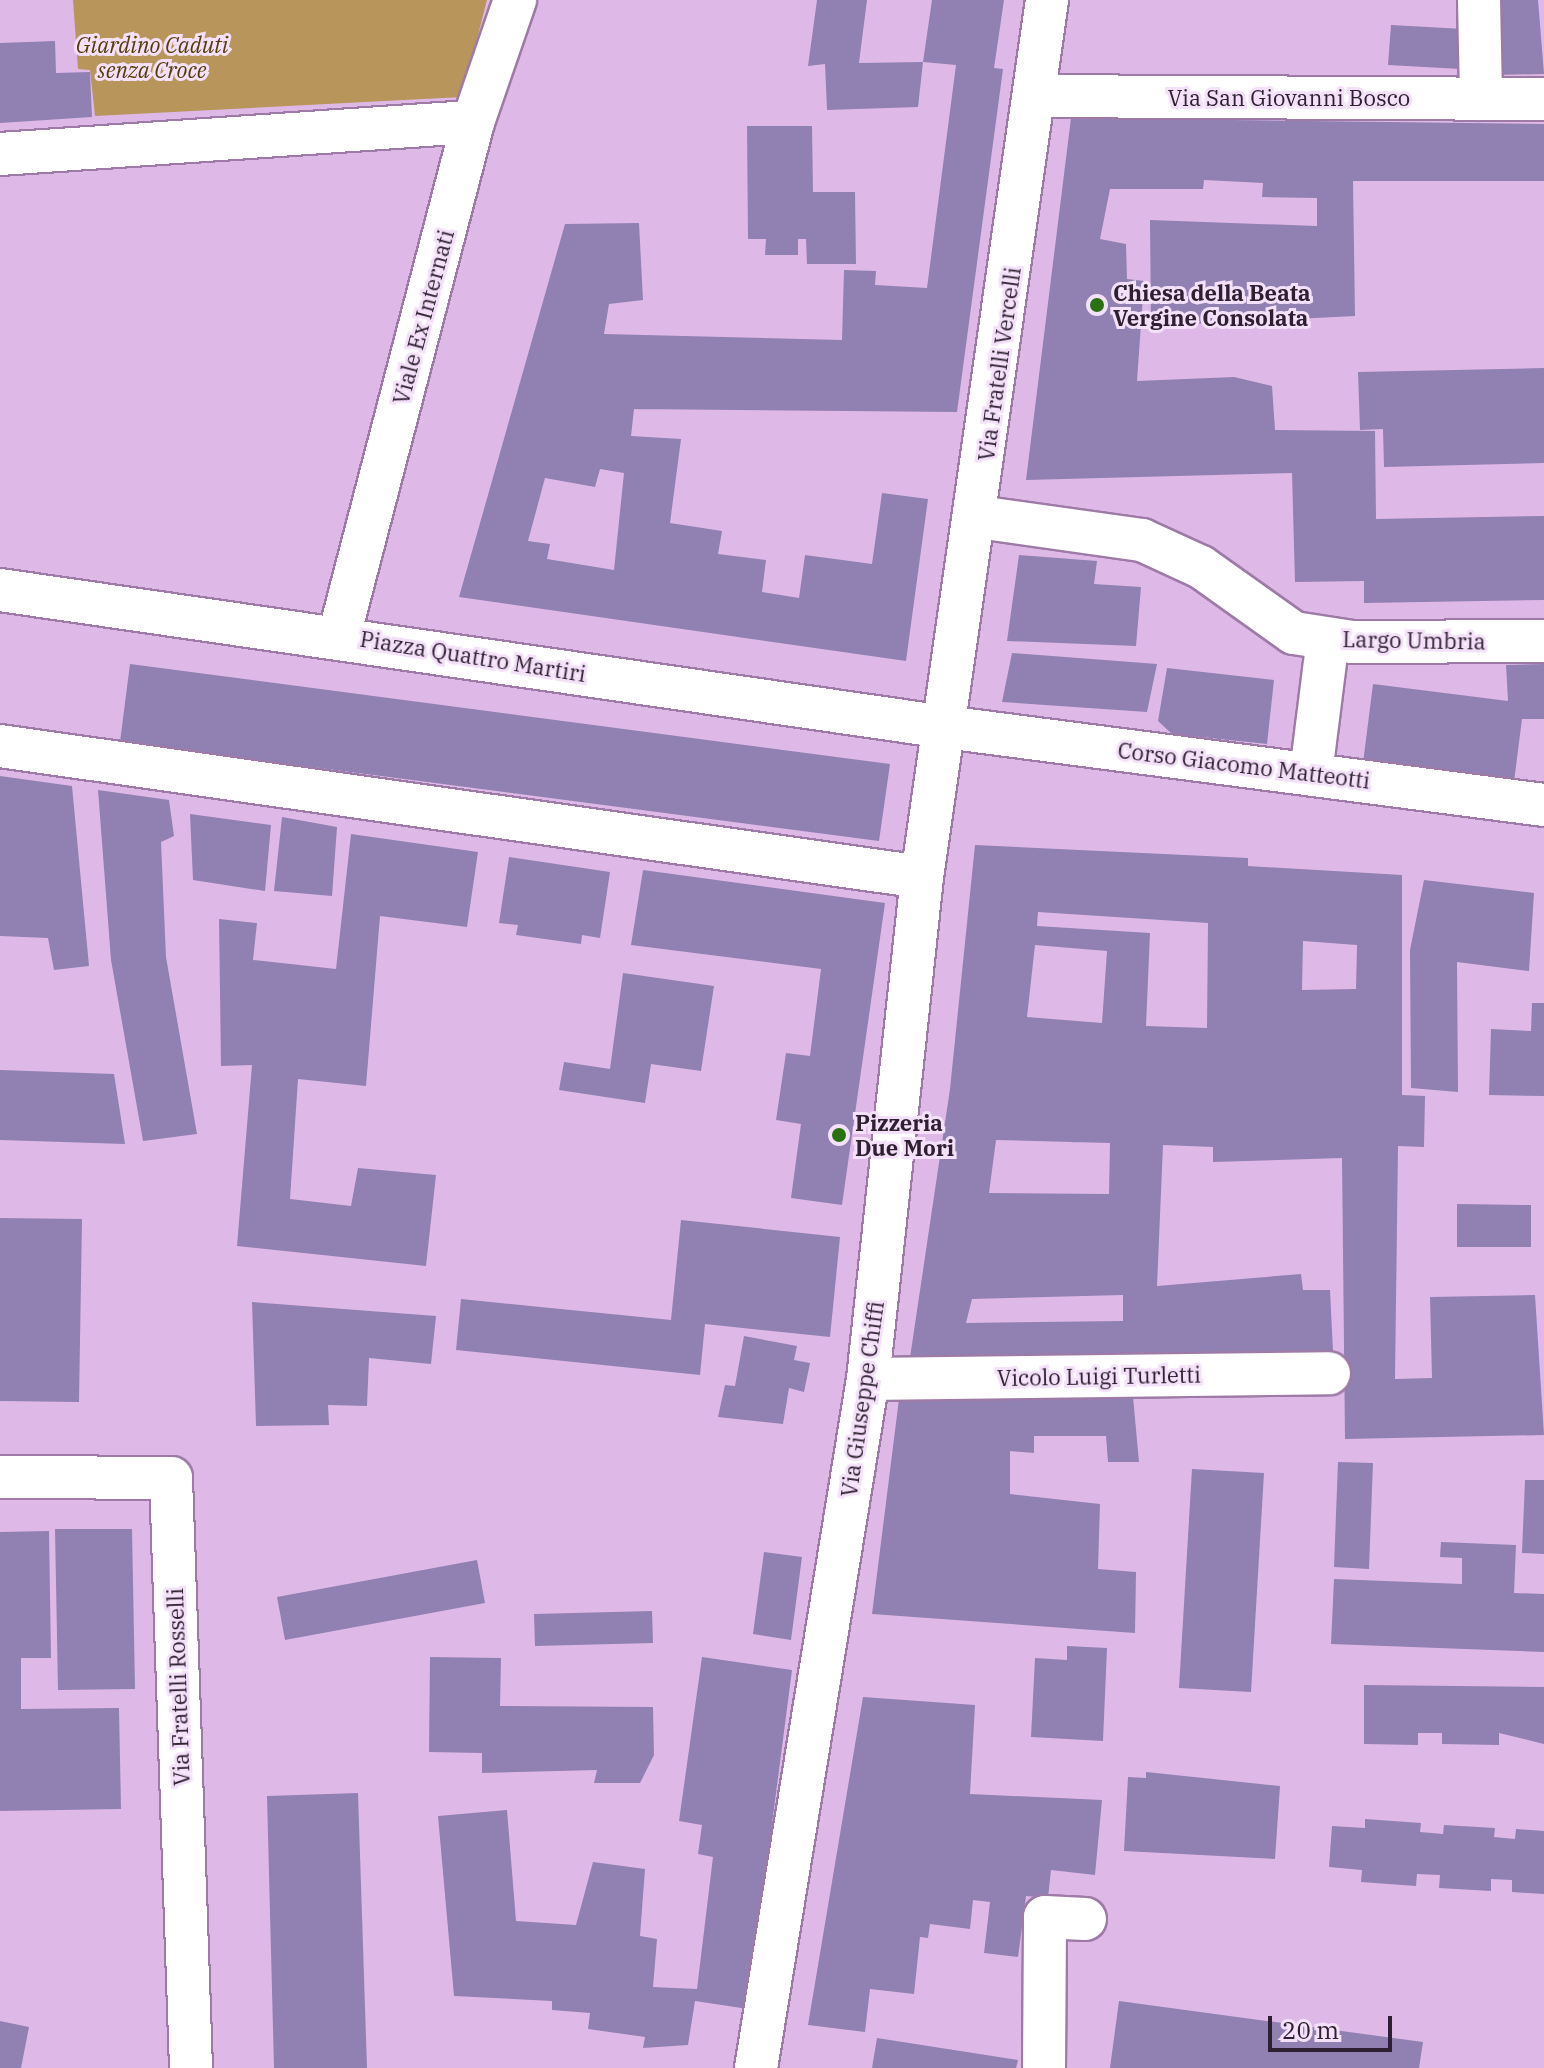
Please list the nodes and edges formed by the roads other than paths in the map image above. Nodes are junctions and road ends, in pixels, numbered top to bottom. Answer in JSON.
{"nodes":[{"id":1,"x":515,"y":0,"type":"edge"},
{"id":2,"x":1047,"y":0,"type":"edge"},
{"id":3,"x":1479,"y":0,"type":"edge"},
{"id":4,"x":1034,"y":96,"type":"junction"},
{"id":5,"x":1481,"y":99,"type":"junction"},
{"id":6,"x":1544,"y":99,"type":"edge"},
{"id":7,"x":473,"y":122,"type":"junction"},
{"id":8,"x":0,"y":154,"type":"edge"},
{"id":9,"x":978,"y":517,"type":"junction"},
{"id":10,"x":0,"y":590,"type":"edge"},
{"id":11,"x":339,"y":636,"type":"junction"},
{"id":12,"x":1328,"y":639,"type":"junction"},
{"id":13,"x":1544,"y":641,"type":"edge"},
{"id":14,"x":945,"y":727,"type":"junction"},
{"id":15,"x":0,"y":746,"type":"edge"},
{"id":16,"x":1311,"y":773,"type":"junction"},
{"id":17,"x":1544,"y":805,"type":"edge"},
{"id":18,"x":922,"y":877,"type":"junction"},
{"id":19,"x":1329,"y":1373,"type":"dead end"},
{"id":20,"x":868,"y":1379,"type":"junction"},
{"id":21,"x":0,"y":1477,"type":"edge"},
{"id":22,"x":1085,"y":1919,"type":"dead end"},
{"id":23,"x":191,"y":2068,"type":"edge"},
{"id":24,"x":756,"y":2068,"type":"edge"},
{"id":25,"x":1044,"y":2068,"type":"edge"}],
"edges":[{"from":1,"to":7,"type":"street","name":"Viale Ex Internati"},
{"from":2,"to":4,"type":"street","name":"Via Fratelli Vercelli"},
{"from":3,"to":5,"type":"street"},
{"from":4,"to":5,"type":"street","name":"Via San Giovanni Bosco"},
{"from":4,"to":9,"type":"street","name":"Via Fratelli Vercelli"},
{"from":5,"to":6,"type":"street","name":"Via San Giovanni Bosco"},
{"from":7,"to":8,"type":"street"},
{"from":7,"to":11,"type":"street","name":"Viale Ex Internati"},
{"from":9,"to":12,"type":"street","name":"Largo Umbria"},
{"from":9,"to":14,"type":"street","name":"Via Fratelli Vercelli"},
{"from":10,"to":11,"type":"street","name":"Piazza Quattro Martiri"},
{"from":11,"to":14,"type":"street","name":"Piazza Quattro Martiri"},
{"from":12,"to":13,"type":"street","name":"Largo Umbria"},
{"from":12,"to":16,"type":"street"},
{"from":14,"to":16,"type":"street","name":"Corso Giacomo Matteotti"},
{"from":14,"to":18,"type":"street","name":"Via Giuseppe Chiffi"},
{"from":15,"to":18,"type":"street"},
{"from":16,"to":17,"type":"street","name":"Corso Giacomo Matteotti"},
{"from":18,"to":20,"type":"street","name":"Via Giuseppe Chiffi"},
{"from":19,"to":20,"type":"street","name":"Vicolo Luigi Turletti"},
{"from":20,"to":24,"type":"street","name":"Via Giuseppe Chiffi"},
{"from":21,"to":23,"type":"street","name":"Via Fratelli Rosselli"},
{"from":22,"to":25,"type":"street"}]}
